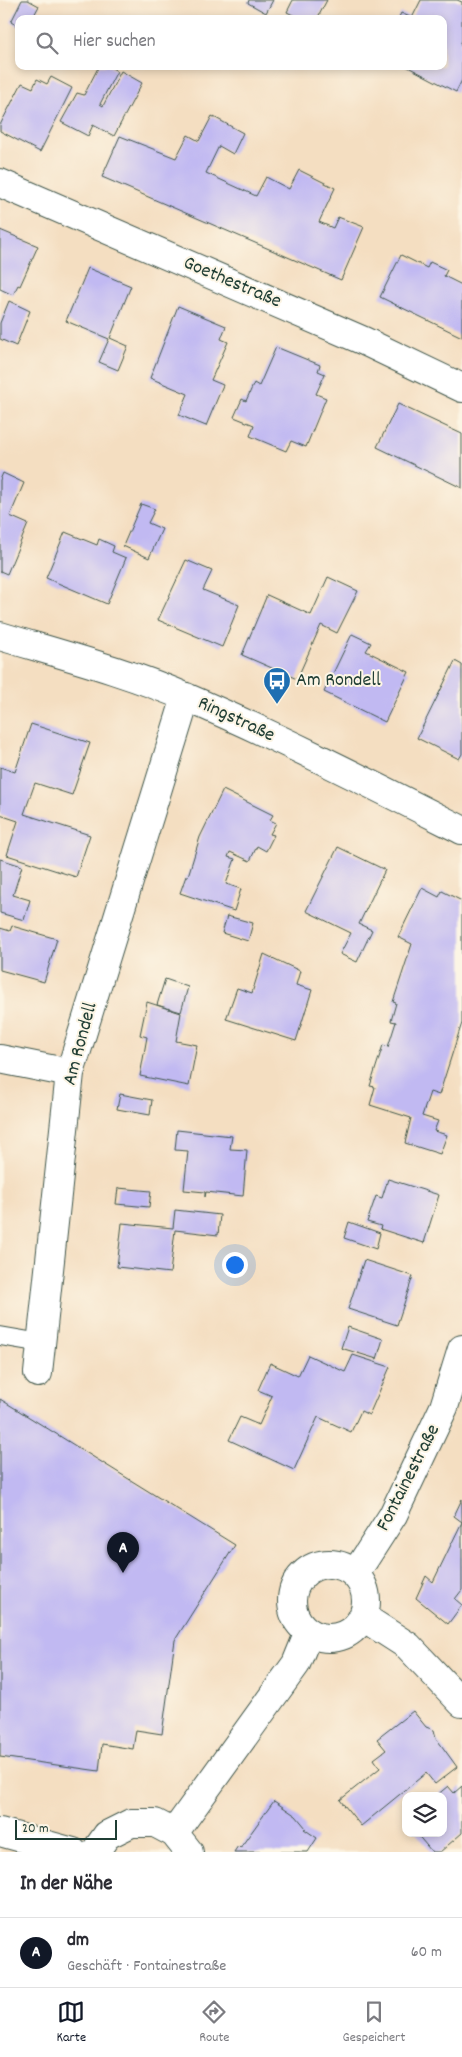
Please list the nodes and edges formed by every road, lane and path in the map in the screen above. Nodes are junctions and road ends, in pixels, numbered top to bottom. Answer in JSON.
{"nodes":[{"id":1,"x":0,"y":183,"type":"edge"},
{"id":2,"x":462,"y":388,"type":"edge"},
{"id":3,"x":0,"y":636,"type":"edge"},
{"id":4,"x":186,"y":697,"type":"junction"},
{"id":5,"x":462,"y":830,"type":"edge"},
{"id":6,"x":0,"y":1060,"type":"edge"},
{"id":7,"x":70,"y":1073,"type":"junction"},
{"id":8,"x":0,"y":1336,"type":"edge"},
{"id":9,"x":42,"y":1343,"type":"junction"},
{"id":10,"x":462,"y":1349,"type":"edge"},
{"id":11,"x":38,"y":1373,"type":"dead end"},
{"id":12,"x":356,"y":1574,"type":"junction"},
{"id":13,"x":363,"y":1617,"type":"junction"},
{"id":14,"x":309,"y":1632,"type":"junction"},
{"id":15,"x":462,"y":1703,"type":"edge"},
{"id":16,"x":0,"y":1832,"type":"edge"},
{"id":17,"x":182,"y":1843,"type":"edge"},
{"id":18,"x":73,"y":1852,"type":"edge"},
{"id":19,"x":95,"y":1852,"type":"edge"}],
"edges":[{"from":1,"to":2,"type":"street","name":"Goethestraße"},
{"from":3,"to":4,"type":"street","name":"Ringstraße"},
{"from":4,"to":5,"type":"street","name":"Ringstraße"},
{"from":4,"to":7,"type":"street","name":"Am Rondell"},
{"from":6,"to":7,"type":"street"},
{"from":7,"to":9,"type":"street","name":"Am Rondell"},
{"from":8,"to":9,"type":"lane"},
{"from":9,"to":11,"type":"street","name":"Am Rondell"},
{"from":10,"to":12,"type":"street","name":"Fontainestraße"},
{"from":12,"to":13,"type":"street"},
{"from":12,"to":14,"type":"street"},
{"from":13,"to":14,"type":"street"},
{"from":13,"to":15,"type":"street"},
{"from":14,"to":17,"type":"street"},
{"from":16,"to":18,"type":"street"},
{"from":17,"to":19,"type":"street"}]}
